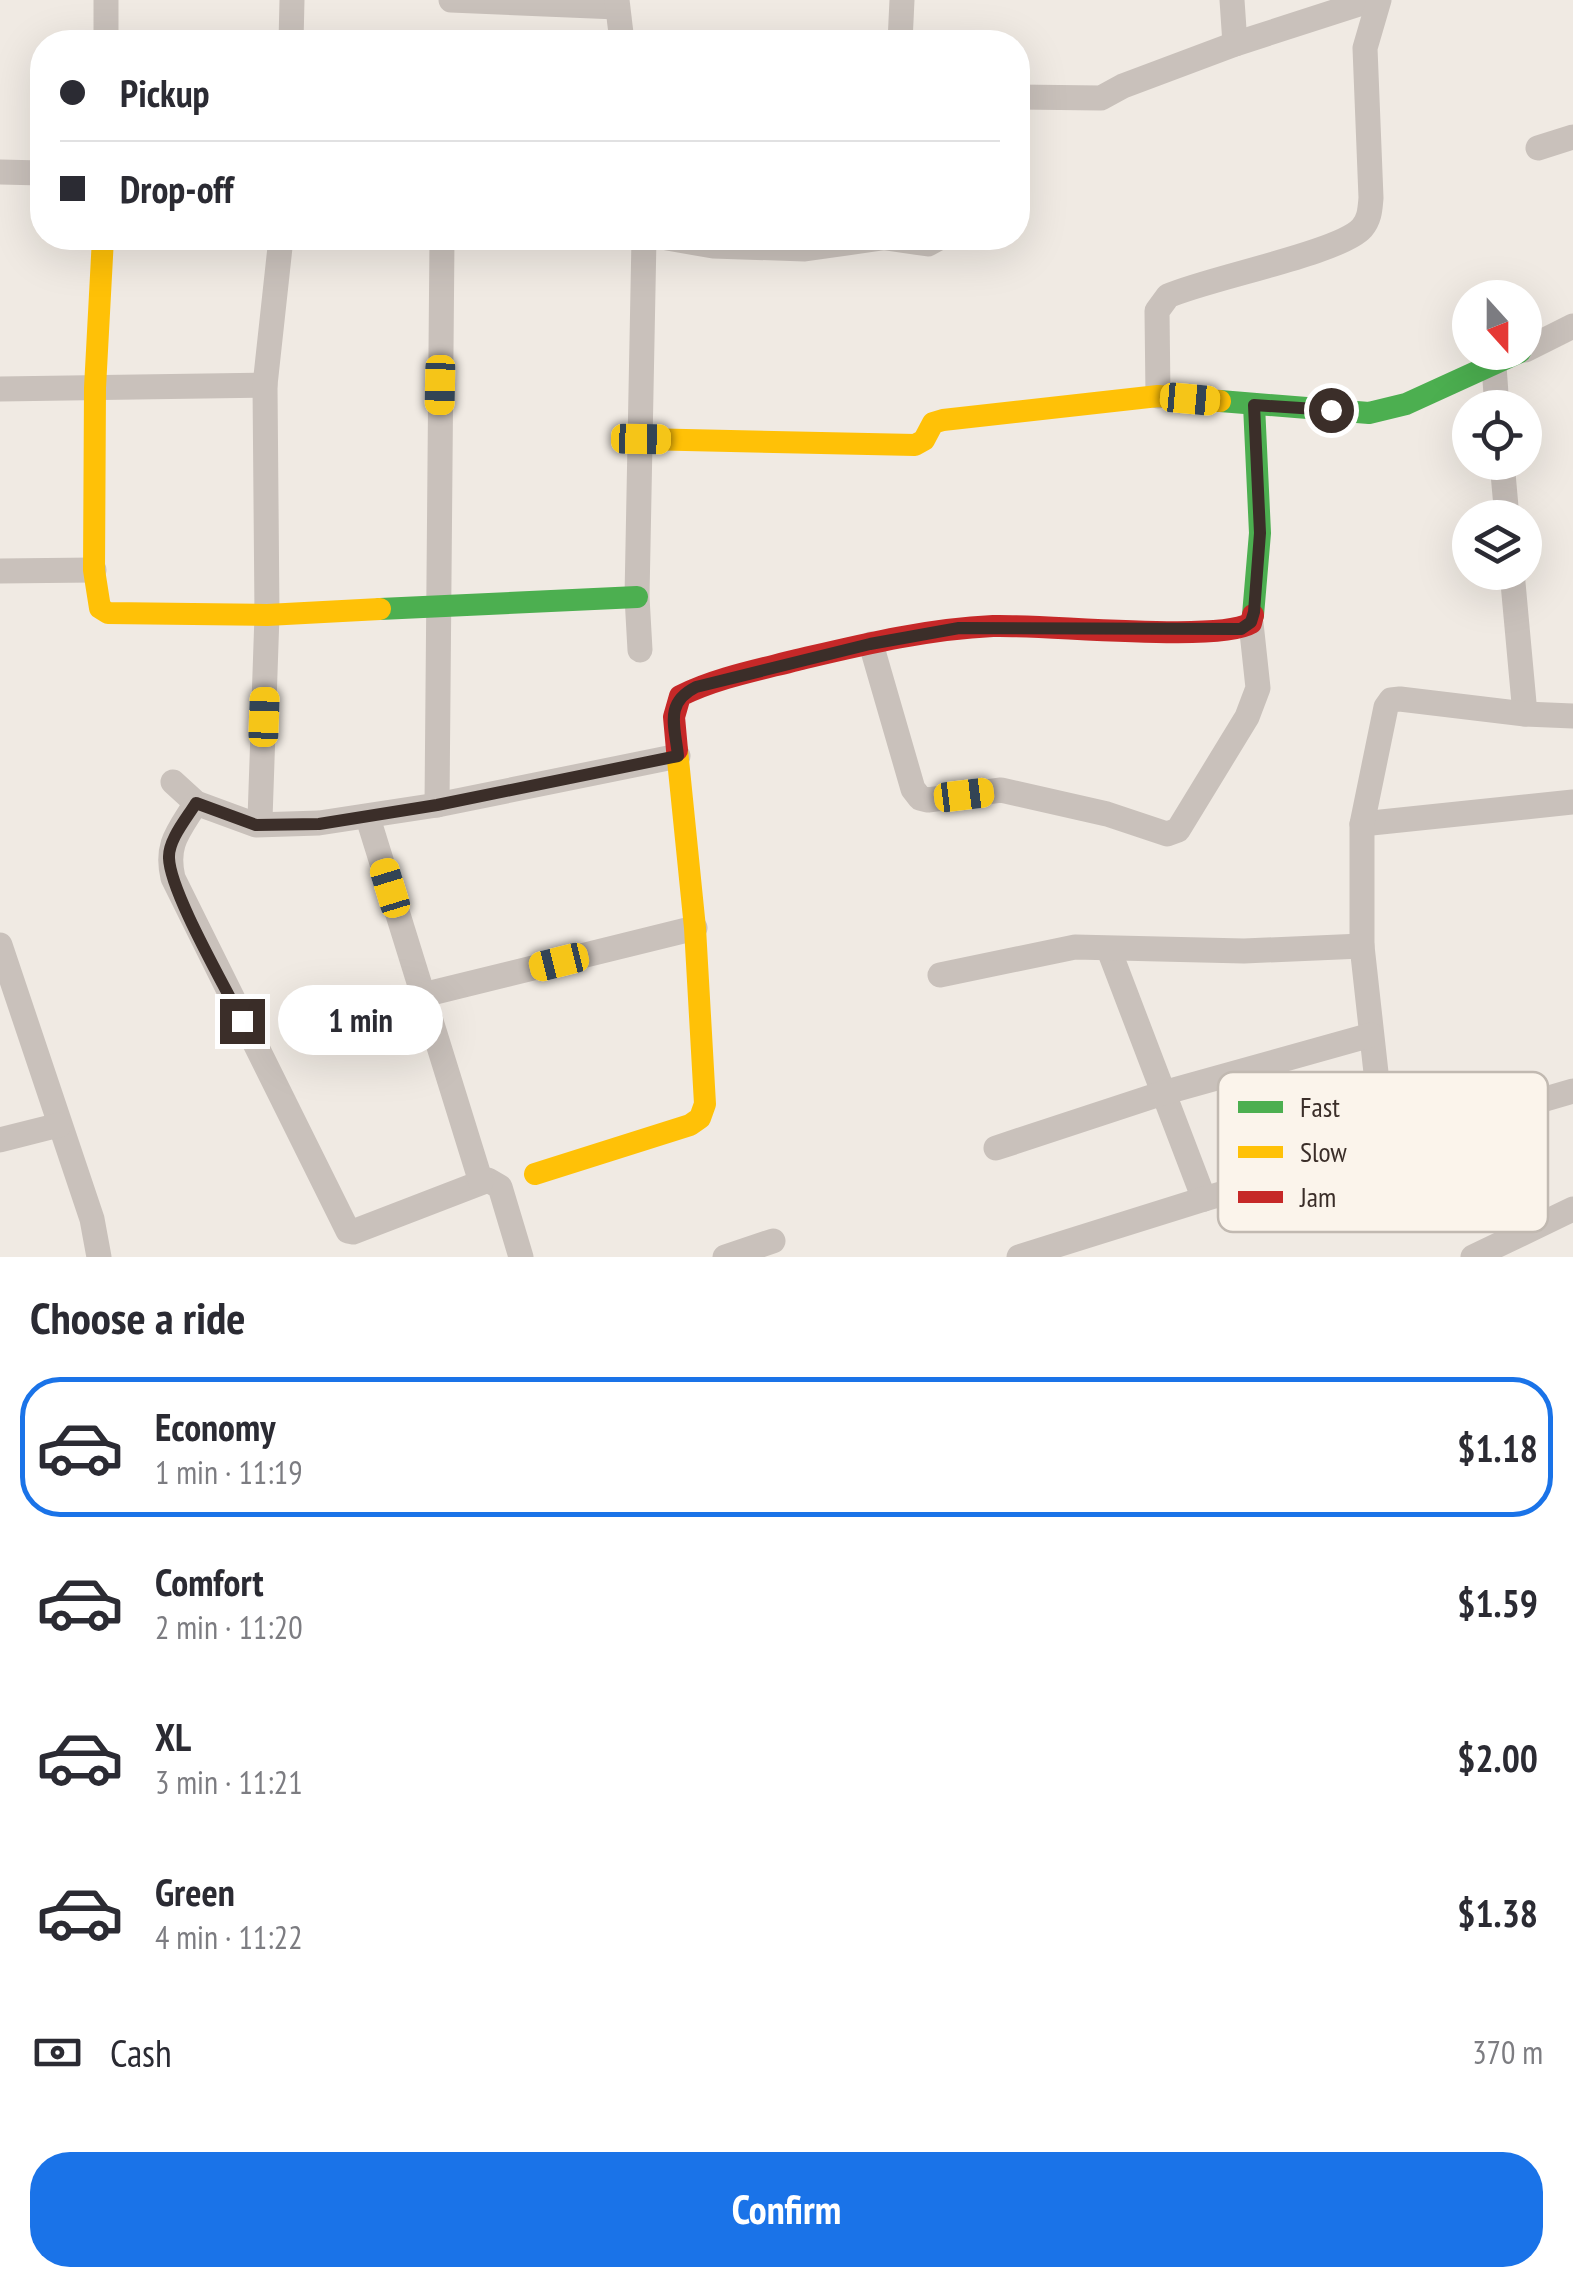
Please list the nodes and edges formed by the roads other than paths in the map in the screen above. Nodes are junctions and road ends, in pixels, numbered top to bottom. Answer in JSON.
{"nodes":[{"id":1,"x":106,"y":0,"type":"edge"},
{"id":2,"x":292,"y":0,"type":"edge"},
{"id":3,"x":451,"y":0,"type":"edge"},
{"id":4,"x":902,"y":0,"type":"edge"},
{"id":5,"x":1232,"y":0,"type":"edge"},
{"id":6,"x":1371,"y":0,"type":"edge"},
{"id":7,"x":1378,"y":0,"type":"edge"},
{"id":8,"x":617,"y":3,"type":"edge"},
{"id":9,"x":106,"y":30,"type":"edge"},
{"id":10,"x":291,"y":30,"type":"edge"},
{"id":11,"x":620,"y":30,"type":"edge"},
{"id":12,"x":901,"y":30,"type":"edge"},
{"id":13,"x":1235,"y":44,"type":"junction"},
{"id":14,"x":1030,"y":97,"type":"edge"},
{"id":15,"x":1573,"y":137,"type":"edge"},
{"id":16,"x":1538,"y":148,"type":"dead end"},
{"id":17,"x":0,"y":172,"type":"edge"},
{"id":18,"x":30,"y":173,"type":"edge"},
{"id":19,"x":102,"y":250,"type":"edge"},
{"id":20,"x":280,"y":250,"type":"edge"},
{"id":21,"x":442,"y":250,"type":"edge"},
{"id":22,"x":644,"y":250,"type":"edge"},
{"id":23,"x":1573,"y":326,"type":"edge"},
{"id":24,"x":1542,"y":342,"type":"edge"},
{"id":25,"x":1485,"y":370,"type":"edge"},
{"id":26,"x":265,"y":385,"type":"junction"},
{"id":27,"x":95,"y":388,"type":"junction"},
{"id":28,"x":0,"y":389,"type":"edge"},
{"id":29,"x":1158,"y":396,"type":"junction"},
{"id":30,"x":1254,"y":405,"type":"junction"},
{"id":31,"x":641,"y":439,"type":"junction"},
{"id":32,"x":94,"y":570,"type":"junction"},
{"id":33,"x":0,"y":571,"type":"edge"},
{"id":34,"x":1514,"y":590,"type":"edge"},
{"id":35,"x":637,"y":597,"type":"junction"},
{"id":36,"x":437,"y":606,"type":"junction"},
{"id":37,"x":268,"y":615,"type":"junction"},
{"id":38,"x":1251,"y":622,"type":"junction"},
{"id":39,"x":870,"y":644,"type":"junction"},
{"id":40,"x":640,"y":650,"type":"dead end"},
{"id":41,"x":1525,"y":714,"type":"junction"},
{"id":42,"x":1573,"y":716,"type":"edge"},
{"id":43,"x":678,"y":756,"type":"junction"},
{"id":44,"x":173,"y":782,"type":"dead end"},
{"id":45,"x":1573,"y":802,"type":"edge"},
{"id":46,"x":196,"y":803,"type":"junction"},
{"id":47,"x":437,"y":805,"type":"junction"},
{"id":48,"x":368,"y":818,"type":"junction"},
{"id":49,"x":260,"y":819,"type":"dead end"},
{"id":50,"x":1362,"y":824,"type":"junction"},
{"id":51,"x":695,"y":928,"type":"junction"},
{"id":52,"x":0,"y":944,"type":"edge"},
{"id":53,"x":1362,"y":946,"type":"junction"},
{"id":54,"x":1109,"y":950,"type":"junction"},
{"id":55,"x":940,"y":975,"type":"dead end"},
{"id":56,"x":423,"y":995,"type":"junction"},
{"id":57,"x":1371,"y":1035,"type":"junction"},
{"id":58,"x":1238,"y":1072,"type":"edge"},
{"id":59,"x":1375,"y":1072,"type":"edge"},
{"id":60,"x":1218,"y":1078,"type":"edge"},
{"id":61,"x":1573,"y":1091,"type":"edge"},
{"id":62,"x":1163,"y":1093,"type":"junction"},
{"id":63,"x":1548,"y":1098,"type":"edge"},
{"id":64,"x":59,"y":1126,"type":"junction"},
{"id":65,"x":0,"y":1140,"type":"edge"},
{"id":66,"x":996,"y":1148,"type":"dead end"},
{"id":67,"x":535,"y":1174,"type":"dead end"},
{"id":68,"x":481,"y":1182,"type":"junction"},
{"id":69,"x":1218,"y":1194,"type":"edge"},
{"id":70,"x":1204,"y":1198,"type":"junction"},
{"id":71,"x":1573,"y":1210,"type":"edge"},
{"id":72,"x":1548,"y":1222,"type":"edge"},
{"id":73,"x":1526,"y":1232,"type":"edge"},
{"id":74,"x":772,"y":1242,"type":"dead end"},
{"id":75,"x":99,"y":1257,"type":"edge"},
{"id":76,"x":521,"y":1257,"type":"edge"},
{"id":77,"x":725,"y":1257,"type":"edge"},
{"id":78,"x":1019,"y":1257,"type":"edge"},
{"id":79,"x":1473,"y":1257,"type":"edge"}],
"edges":[{"from":1,"to":9,"type":"street"},
{"from":2,"to":10,"type":"street"},
{"from":3,"to":8,"type":"street"},
{"from":4,"to":12,"type":"street"},
{"from":5,"to":13,"type":"street"},
{"from":6,"to":13,"type":"street"},
{"from":7,"to":29,"type":"street"},
{"from":8,"to":11,"type":"street"},
{"from":13,"to":14,"type":"street"},
{"from":15,"to":16,"type":"street"},
{"from":17,"to":18,"type":"street"},
{"from":19,"to":27,"type":"street"},
{"from":20,"to":26,"type":"street"},
{"from":21,"to":36,"type":"street"},
{"from":22,"to":31,"type":"street"},
{"from":23,"to":24,"type":"street"},
{"from":25,"to":30,"type":"street"},
{"from":26,"to":27,"type":"street"},
{"from":26,"to":37,"type":"street"},
{"from":27,"to":28,"type":"street"},
{"from":27,"to":32,"type":"street"},
{"from":29,"to":30,"type":"street"},
{"from":29,"to":31,"type":"street"},
{"from":30,"to":38,"type":"street"},
{"from":31,"to":35,"type":"street"},
{"from":32,"to":33,"type":"street"},
{"from":32,"to":37,"type":"street"},
{"from":34,"to":41,"type":"street"},
{"from":35,"to":36,"type":"street"},
{"from":35,"to":40,"type":"street"},
{"from":36,"to":37,"type":"street"},
{"from":36,"to":47,"type":"street"},
{"from":37,"to":49,"type":"street"},
{"from":38,"to":39,"type":"street"},
{"from":38,"to":39,"type":"street"},
{"from":39,"to":43,"type":"street"},
{"from":41,"to":42,"type":"street"},
{"from":41,"to":50,"type":"street"},
{"from":43,"to":47,"type":"street"},
{"from":43,"to":51,"type":"street"},
{"from":44,"to":46,"type":"street"},
{"from":45,"to":50,"type":"street"},
{"from":46,"to":48,"type":"street"},
{"from":46,"to":68,"type":"street"},
{"from":47,"to":48,"type":"street"},
{"from":48,"to":56,"type":"street"},
{"from":50,"to":53,"type":"street"},
{"from":51,"to":56,"type":"street"},
{"from":51,"to":67,"type":"street"},
{"from":52,"to":64,"type":"street"},
{"from":53,"to":54,"type":"street"},
{"from":53,"to":57,"type":"street"},
{"from":54,"to":55,"type":"street"},
{"from":54,"to":62,"type":"street"},
{"from":56,"to":68,"type":"street"},
{"from":57,"to":58,"type":"street"},
{"from":57,"to":59,"type":"street"},
{"from":60,"to":62,"type":"street"},
{"from":61,"to":63,"type":"street"},
{"from":62,"to":66,"type":"street"},
{"from":62,"to":70,"type":"street"},
{"from":64,"to":65,"type":"street"},
{"from":64,"to":75,"type":"street"},
{"from":68,"to":76,"type":"street"},
{"from":69,"to":70,"type":"street"},
{"from":70,"to":78,"type":"street"},
{"from":71,"to":72,"type":"street"},
{"from":73,"to":79,"type":"street"},
{"from":74,"to":77,"type":"street"}]}
